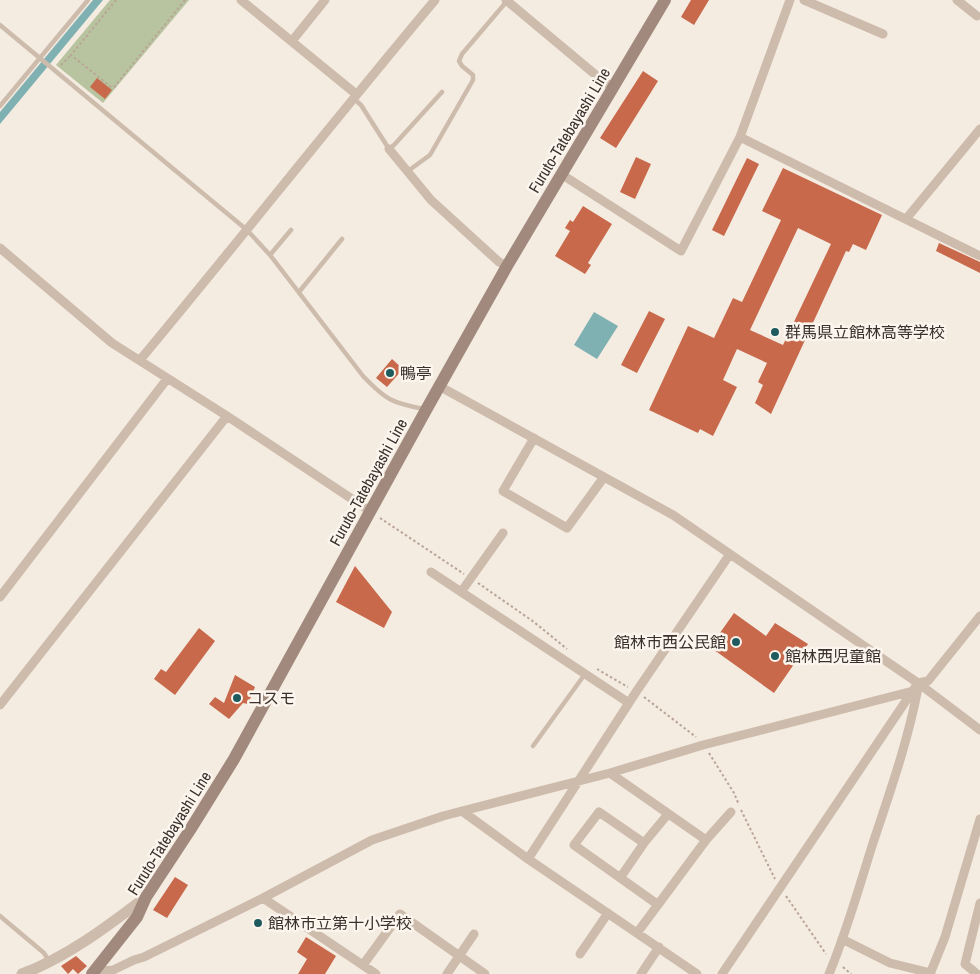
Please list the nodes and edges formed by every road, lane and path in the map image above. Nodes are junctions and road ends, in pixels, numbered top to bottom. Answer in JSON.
{"nodes":[{"id":1,"x":88,"y":0,"type":"edge"},
{"id":2,"x":116,"y":0,"type":"edge"},
{"id":3,"x":185,"y":0,"type":"edge"},
{"id":4,"x":241,"y":0,"type":"edge"},
{"id":5,"x":325,"y":0,"type":"edge"},
{"id":6,"x":435,"y":0,"type":"edge"},
{"id":7,"x":507,"y":0,"type":"edge"},
{"id":8,"x":665,"y":0,"type":"edge"},
{"id":9,"x":790,"y":0,"type":"edge"},
{"id":10,"x":804,"y":0,"type":"edge"},
{"id":11,"x":957,"y":0,"type":"edge"},
{"id":12,"x":979,"y":15,"type":"edge"},
{"id":13,"x":0,"y":25,"type":"edge"},
{"id":14,"x":883,"y":34,"type":"dead end"},
{"id":15,"x":292,"y":41,"type":"junction"},
{"id":16,"x":71,"y":55,"type":"junction"},
{"id":17,"x":40,"y":58,"type":"junction"},
{"id":18,"x":56,"y":71,"type":"junction"},
{"id":19,"x":614,"y":88,"type":"junction"},
{"id":20,"x":442,"y":92,"type":"dead end"},
{"id":21,"x":354,"y":96,"type":"junction"},
{"id":22,"x":0,"y":106,"type":"edge"},
{"id":23,"x":980,"y":129,"type":"edge"},
{"id":24,"x":740,"y":137,"type":"junction"},
{"id":25,"x":389,"y":149,"type":"junction"},
{"id":26,"x":407,"y":172,"type":"junction"},
{"id":27,"x":561,"y":174,"type":"junction"},
{"id":28,"x":906,"y":219,"type":"junction"},
{"id":29,"x":248,"y":230,"type":"junction"},
{"id":30,"x":291,"y":230,"type":"dead end"},
{"id":31,"x":342,"y":239,"type":"dead end"},
{"id":32,"x":0,"y":248,"type":"edge"},
{"id":33,"x":270,"y":255,"type":"junction"},
{"id":34,"x":980,"y":256,"type":"edge"},
{"id":35,"x":507,"y":266,"type":"junction"},
{"id":36,"x":299,"y":292,"type":"junction"},
{"id":37,"x":140,"y":360,"type":"junction"},
{"id":38,"x":167,"y":379,"type":"junction"},
{"id":39,"x":439,"y":386,"type":"junction"},
{"id":40,"x":426,"y":410,"type":"junction"},
{"id":41,"x":227,"y":416,"type":"junction"},
{"id":42,"x":534,"y":438,"type":"junction"},
{"id":43,"x":604,"y":477,"type":"junction"},
{"id":44,"x":374,"y":514,"type":"junction"},
{"id":45,"x":503,"y":532,"type":"dead end"},
{"id":46,"x":730,"y":554,"type":"junction"},
{"id":47,"x":431,"y":572,"type":"dead end"},
{"id":48,"x":471,"y":578,"type":"junction"},
{"id":49,"x":461,"y":592,"type":"junction"},
{"id":50,"x":0,"y":597,"type":"edge"},
{"id":51,"x":980,"y":616,"type":"edge"},
{"id":52,"x":571,"y":653,"type":"dead end"},
{"id":53,"x":588,"y":670,"type":"junction"},
{"id":54,"x":918,"y":683,"type":"junction"},
{"id":55,"x":632,"y":689,"type":"dead end"},
{"id":56,"x":913,"y":691,"type":"junction"},
{"id":57,"x":640,"y":694,"type":"dead end"},
{"id":58,"x":629,"y":703,"type":"junction"},
{"id":59,"x":0,"y":705,"type":"edge"},
{"id":60,"x":980,"y":730,"type":"edge"},
{"id":61,"x":698,"y":739,"type":"dead end"},
{"id":62,"x":533,"y":746,"type":"dead end"},
{"id":63,"x":706,"y":749,"type":"dead end"},
{"id":64,"x":610,"y":773,"type":"junction"},
{"id":65,"x":580,"y":781,"type":"junction"},
{"id":66,"x":462,"y":812,"type":"junction"},
{"id":67,"x":731,"y":812,"type":"dead end"},
{"id":68,"x":668,"y":814,"type":"junction"},
{"id":69,"x":980,"y":819,"type":"edge"},
{"id":70,"x":706,"y":840,"type":"junction"},
{"id":71,"x":644,"y":843,"type":"junction"},
{"id":72,"x":528,"y":859,"type":"junction"},
{"id":73,"x":620,"y":878,"type":"junction"},
{"id":74,"x":775,"y":880,"type":"dead end"},
{"id":75,"x":784,"y":893,"type":"dead end"},
{"id":76,"x":146,"y":897,"type":"junction"},
{"id":77,"x":263,"y":898,"type":"junction"},
{"id":78,"x":980,"y":903,"type":"edge"},
{"id":79,"x":657,"y":904,"type":"junction"},
{"id":80,"x":608,"y":913,"type":"junction"},
{"id":81,"x":0,"y":916,"type":"edge"},
{"id":82,"x":637,"y":933,"type":"junction"},
{"id":83,"x":474,"y":934,"type":"dead end"},
{"id":84,"x":842,"y":939,"type":"junction"},
{"id":85,"x":658,"y":947,"type":"junction"},
{"id":86,"x":580,"y":954,"type":"dead end"},
{"id":87,"x":459,"y":956,"type":"junction"},
{"id":88,"x":835,"y":960,"type":"junction"},
{"id":89,"x":49,"y":961,"type":"junction"},
{"id":90,"x":363,"y":965,"type":"junction"},
{"id":91,"x":93,"y":973,"type":"edge"},
{"id":92,"x":930,"y":973,"type":"edge"},
{"id":93,"x":22,"y":974,"type":"edge"},
{"id":94,"x":376,"y":974,"type":"edge"},
{"id":95,"x":447,"y":974,"type":"edge"},
{"id":96,"x":485,"y":974,"type":"edge"},
{"id":97,"x":641,"y":974,"type":"edge"},
{"id":98,"x":697,"y":974,"type":"edge"},
{"id":99,"x":722,"y":974,"type":"edge"},
{"id":100,"x":829,"y":974,"type":"edge"},
{"id":101,"x":977,"y":974,"type":"edge"}],
"edges":[{"from":1,"to":17,"type":"lane"},
{"from":2,"to":16,"type":"path"},
{"from":3,"to":16,"type":"path"},
{"from":4,"to":15,"type":"street"},
{"from":5,"to":15,"type":"street"},
{"from":6,"to":21,"type":"street"},
{"from":7,"to":19,"type":"street"},
{"from":7,"to":26,"type":"lane"},
{"from":8,"to":19,"type":"main road","name":"Furuto-Tatebayashi Line"},
{"from":9,"to":24,"type":"street"},
{"from":10,"to":14,"type":"street"},
{"from":11,"to":12,"type":"street"},
{"from":13,"to":17,"type":"lane"},
{"from":15,"to":21,"type":"street"},
{"from":16,"to":18,"type":"path"},
{"from":17,"to":18,"type":"lane"},
{"from":17,"to":22,"type":"lane"},
{"from":18,"to":29,"type":"lane"},
{"from":19,"to":27,"type":"main road","name":"Furuto-Tatebayashi Line"},
{"from":20,"to":25,"type":"lane"},
{"from":21,"to":25,"type":"lane"},
{"from":21,"to":29,"type":"street"},
{"from":23,"to":28,"type":"street"},
{"from":24,"to":27,"type":"street"},
{"from":24,"to":28,"type":"street"},
{"from":25,"to":26,"type":"street"},
{"from":26,"to":35,"type":"street"},
{"from":27,"to":35,"type":"main road","name":"Furuto-Tatebayashi Line"},
{"from":28,"to":34,"type":"street"},
{"from":29,"to":33,"type":"lane"},
{"from":29,"to":37,"type":"street"},
{"from":30,"to":33,"type":"lane"},
{"from":31,"to":36,"type":"lane"},
{"from":32,"to":37,"type":"street"},
{"from":33,"to":36,"type":"lane"},
{"from":35,"to":39,"type":"main road","name":"Furuto-Tatebayashi Line"},
{"from":36,"to":40,"type":"lane"},
{"from":37,"to":38,"type":"street"},
{"from":38,"to":41,"type":"street"},
{"from":38,"to":50,"type":"street"},
{"from":39,"to":40,"type":"main road","name":"Furuto-Tatebayashi Line"},
{"from":39,"to":42,"type":"street"},
{"from":40,"to":44,"type":"main road","name":"Furuto-Tatebayashi Line"},
{"from":41,"to":44,"type":"street"},
{"from":41,"to":59,"type":"street"},
{"from":42,"to":43,"type":"street"},
{"from":42,"to":43,"type":"street"},
{"from":43,"to":46,"type":"street"},
{"from":44,"to":48,"type":"path"},
{"from":44,"to":76,"type":"main road","name":"Furuto-Tatebayashi Line"},
{"from":45,"to":48,"type":"street"},
{"from":46,"to":54,"type":"street"},
{"from":46,"to":58,"type":"street"},
{"from":47,"to":49,"type":"street"},
{"from":48,"to":49,"type":"street"},
{"from":48,"to":52,"type":"path"},
{"from":49,"to":53,"type":"street"},
{"from":51,"to":54,"type":"street"},
{"from":53,"to":55,"type":"path"},
{"from":53,"to":58,"type":"street"},
{"from":53,"to":62,"type":"lane"},
{"from":54,"to":56,"type":"street"},
{"from":54,"to":60,"type":"street"},
{"from":54,"to":84,"type":"street"},
{"from":56,"to":64,"type":"street"},
{"from":56,"to":99,"type":"street"},
{"from":57,"to":61,"type":"path"},
{"from":58,"to":65,"type":"street"},
{"from":63,"to":74,"type":"path"},
{"from":64,"to":65,"type":"street"},
{"from":64,"to":68,"type":"street"},
{"from":65,"to":66,"type":"street"},
{"from":65,"to":72,"type":"street"},
{"from":66,"to":72,"type":"street"},
{"from":66,"to":77,"type":"street"},
{"from":67,"to":70,"type":"street"},
{"from":68,"to":70,"type":"street"},
{"from":68,"to":71,"type":"street"},
{"from":69,"to":92,"type":"street"},
{"from":70,"to":79,"type":"street"},
{"from":71,"to":73,"type":"street"},
{"from":71,"to":73,"type":"street"},
{"from":72,"to":80,"type":"street"},
{"from":73,"to":79,"type":"street"},
{"from":75,"to":88,"type":"path"},
{"from":76,"to":89,"type":"street"},
{"from":76,"to":91,"type":"main road","name":"Furuto-Tatebayashi Line"},
{"from":77,"to":90,"type":"street"},
{"from":77,"to":91,"type":"street"},
{"from":78,"to":101,"type":"street"},
{"from":79,"to":82,"type":"street"},
{"from":80,"to":82,"type":"street"},
{"from":80,"to":86,"type":"street"},
{"from":81,"to":89,"type":"lane"},
{"from":82,"to":85,"type":"street"},
{"from":83,"to":87,"type":"street"},
{"from":84,"to":88,"type":"street"},
{"from":84,"to":92,"type":"street"},
{"from":85,"to":97,"type":"street"},
{"from":85,"to":98,"type":"street"},
{"from":87,"to":90,"type":"street"},
{"from":87,"to":95,"type":"street"},
{"from":87,"to":96,"type":"street"},
{"from":88,"to":100,"type":"street"},
{"from":89,"to":93,"type":"street"},
{"from":90,"to":94,"type":"street"}]}
